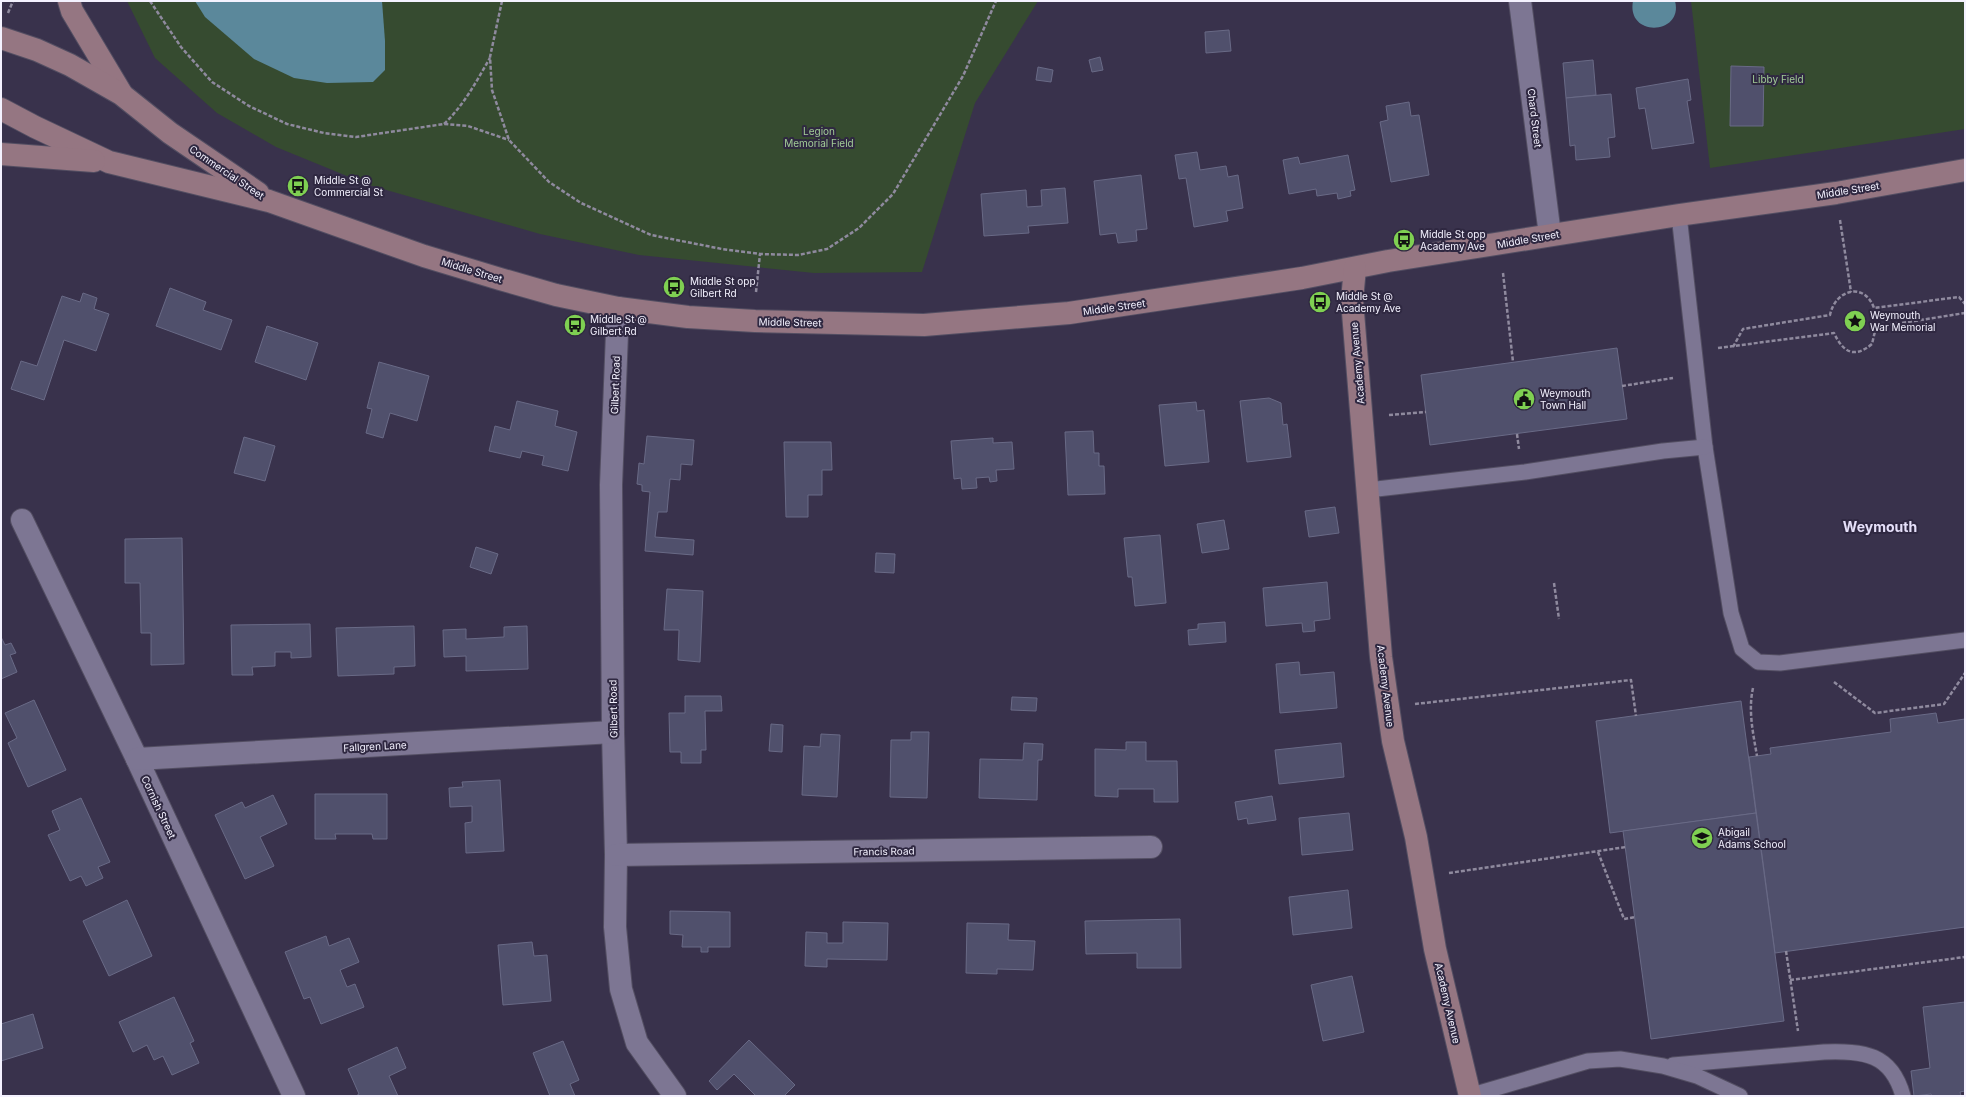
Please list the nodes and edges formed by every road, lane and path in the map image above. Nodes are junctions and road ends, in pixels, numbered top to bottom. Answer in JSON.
{"nodes":[{"id":1,"x":69,"y":1,"type":"edge"},
{"id":2,"x":150,"y":1,"type":"edge"},
{"id":3,"x":502,"y":1,"type":"edge"},
{"id":4,"x":996,"y":1,"type":"edge"},
{"id":5,"x":1520,"y":1,"type":"edge"},
{"id":6,"x":1,"y":38,"type":"edge"},
{"id":7,"x":490,"y":57,"type":"junction"},
{"id":8,"x":121,"y":94,"type":"junction"},
{"id":9,"x":1,"y":109,"type":"edge"},
{"id":10,"x":444,"y":124,"type":"junction"},
{"id":11,"x":509,"y":140,"type":"junction"},
{"id":12,"x":1,"y":154,"type":"edge"},
{"id":13,"x":109,"y":162,"type":"junction"},
{"id":14,"x":1965,"y":170,"type":"edge"},
{"id":15,"x":1836,"y":192,"type":"junction"},
{"id":16,"x":269,"y":201,"type":"junction"},
{"id":17,"x":1679,"y":214,"type":"junction"},
{"id":18,"x":1550,"y":235,"type":"junction"},
{"id":19,"x":760,"y":254,"type":"junction"},
{"id":20,"x":1355,"y":268,"type":"junction"},
{"id":21,"x":1503,"y":273,"type":"dead end"},
{"id":22,"x":756,"y":292,"type":"dead end"},
{"id":23,"x":1851,"y":292,"type":"junction"},
{"id":24,"x":1965,"y":304,"type":"edge"},
{"id":25,"x":618,"y":308,"type":"junction"},
{"id":26,"x":1965,"y":313,"type":"edge"},
{"id":27,"x":1733,"y":347,"type":"junction"},
{"id":28,"x":1716,"y":348,"type":"dead end"},
{"id":29,"x":1513,"y":362,"type":"dead end"},
{"id":30,"x":1673,"y":378,"type":"dead end"},
{"id":31,"x":1622,"y":386,"type":"dead end"},
{"id":32,"x":1426,"y":412,"type":"dead end"},
{"id":33,"x":1382,"y":416,"type":"dead end"},
{"id":34,"x":1517,"y":434,"type":"dead end"},
{"id":35,"x":1705,"y":447,"type":"junction"},
{"id":36,"x":1520,"y":453,"type":"dead end"},
{"id":37,"x":1368,"y":490,"type":"junction"},
{"id":38,"x":22,"y":520,"type":"dead end"},
{"id":39,"x":1554,"y":583,"type":"dead end"},
{"id":40,"x":1559,"y":619,"type":"dead end"},
{"id":41,"x":1965,"y":640,"type":"edge"},
{"id":42,"x":1965,"y":673,"type":"edge"},
{"id":43,"x":1834,"y":682,"type":"dead end"},
{"id":44,"x":1753,"y":688,"type":"dead end"},
{"id":45,"x":1388,"y":707,"type":"junction"},
{"id":46,"x":1636,"y":716,"type":"dead end"},
{"id":47,"x":613,"y":732,"type":"junction"},
{"id":48,"x":1756,"y":756,"type":"dead end"},
{"id":49,"x":137,"y":759,"type":"junction"},
{"id":50,"x":1151,"y":847,"type":"dead end"},
{"id":51,"x":1626,"y":847,"type":"dead end"},
{"id":52,"x":1598,"y":852,"type":"junction"},
{"id":53,"x":616,"y":854,"type":"junction"},
{"id":54,"x":1423,"y":877,"type":"junction"},
{"id":55,"x":1635,"y":917,"type":"dead end"},
{"id":56,"x":1786,"y":951,"type":"dead end"},
{"id":57,"x":1965,"y":957,"type":"edge"},
{"id":58,"x":1790,"y":980,"type":"junction"},
{"id":59,"x":1801,"y":1054,"type":"junction"},
{"id":60,"x":1663,"y":1066,"type":"junction"},
{"id":61,"x":294,"y":1096,"type":"edge"},
{"id":62,"x":675,"y":1096,"type":"edge"},
{"id":63,"x":1470,"y":1096,"type":"edge"},
{"id":64,"x":1740,"y":1096,"type":"edge"},
{"id":65,"x":1904,"y":1096,"type":"edge"}],
"edges":[{"from":1,"to":8,"type":"main road"},
{"from":2,"to":10,"type":"path"},
{"from":3,"to":7,"type":"path"},
{"from":4,"to":19,"type":"path"},
{"from":5,"to":18,"type":"street","name":"Chard Street"},
{"from":6,"to":8,"type":"main road","name":"Commercial Street"},
{"from":7,"to":10,"type":"path"},
{"from":7,"to":11,"type":"path"},
{"from":8,"to":16,"type":"main road","name":"Commercial Street"},
{"from":9,"to":13,"type":"main road","name":"Commercial Street"},
{"from":10,"to":11,"type":"path"},
{"from":11,"to":19,"type":"path"},
{"from":12,"to":13,"type":"main road"},
{"from":13,"to":16,"type":"main road","name":"Commercial Street"},
{"from":14,"to":15,"type":"main road","name":"Middle Street"},
{"from":15,"to":17,"type":"main road","name":"Middle Street"},
{"from":15,"to":23,"type":"path"},
{"from":16,"to":25,"type":"main road","name":"Middle Street"},
{"from":17,"to":18,"type":"main road","name":"Middle Street"},
{"from":17,"to":35,"type":"lane"},
{"from":18,"to":20,"type":"main road","name":"Middle Street"},
{"from":19,"to":22,"type":"path"},
{"from":20,"to":25,"type":"main road","name":"Middle Street"},
{"from":20,"to":37,"type":"main road","name":"Academy Avenue"},
{"from":21,"to":29,"type":"path"},
{"from":23,"to":24,"type":"path"},
{"from":23,"to":27,"type":"path"},
{"from":25,"to":47,"type":"street","name":"Gilbert Road"},
{"from":26,"to":27,"type":"path"},
{"from":27,"to":28,"type":"path"},
{"from":30,"to":31,"type":"path"},
{"from":32,"to":33,"type":"path"},
{"from":34,"to":36,"type":"path"},
{"from":35,"to":37,"type":"lane"},
{"from":35,"to":41,"type":"lane"},
{"from":37,"to":45,"type":"main road","name":"Academy Avenue"},
{"from":38,"to":49,"type":"street","name":"Cornish Street"},
{"from":39,"to":40,"type":"path"},
{"from":42,"to":43,"type":"path"},
{"from":44,"to":48,"type":"path"},
{"from":45,"to":46,"type":"path"},
{"from":45,"to":54,"type":"main road","name":"Academy Avenue"},
{"from":47,"to":49,"type":"street","name":"Fallgren Lane"},
{"from":47,"to":53,"type":"street","name":"Gilbert Road"},
{"from":49,"to":61,"type":"street","name":"Cornish Street"},
{"from":50,"to":53,"type":"street","name":"Francis Road"},
{"from":51,"to":52,"type":"path"},
{"from":52,"to":54,"type":"path"},
{"from":52,"to":55,"type":"path"},
{"from":53,"to":62,"type":"street","name":"Gilbert Road"},
{"from":54,"to":63,"type":"main road","name":"Academy Avenue"},
{"from":56,"to":58,"type":"path"},
{"from":57,"to":58,"type":"path"},
{"from":58,"to":59,"type":"path"},
{"from":59,"to":60,"type":"lane"},
{"from":59,"to":65,"type":"lane"},
{"from":60,"to":63,"type":"lane"},
{"from":60,"to":64,"type":"lane"}]}
